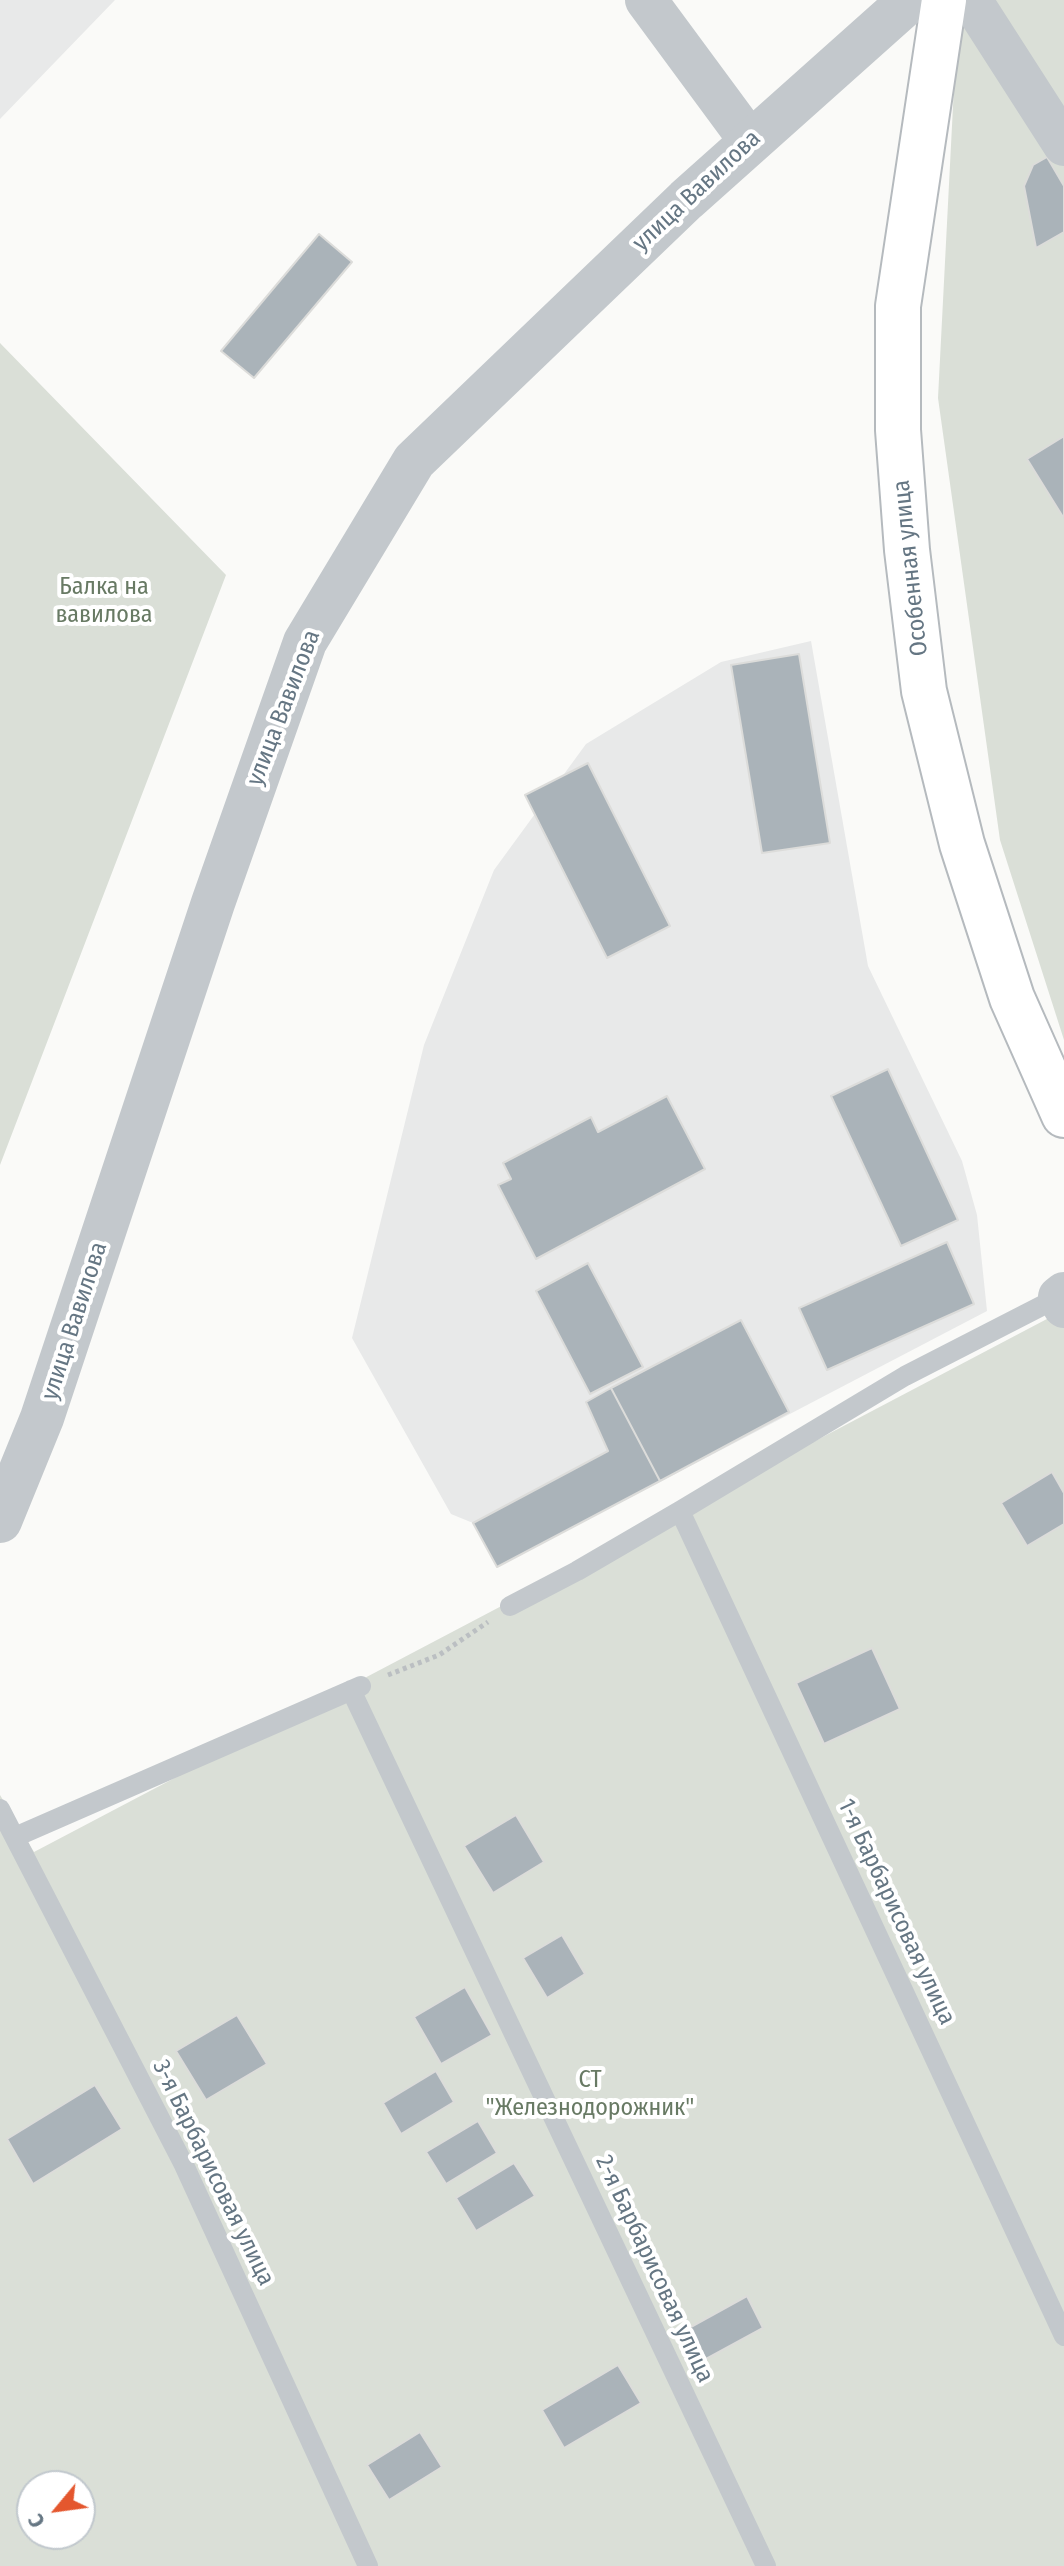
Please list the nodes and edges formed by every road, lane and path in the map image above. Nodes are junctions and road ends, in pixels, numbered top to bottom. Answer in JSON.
{"nodes":[{"id":1,"x":646,"y":0,"type":"edge"},
{"id":2,"x":910,"y":0,"type":"edge"},
{"id":3,"x":944,"y":0,"type":"edge"},
{"id":4,"x":971,"y":0,"type":"edge"},
{"id":5,"x":750,"y":141,"type":"junction"},
{"id":6,"x":1064,"y":145,"type":"edge"},
{"id":7,"x":1064,"y":1115,"type":"edge"},
{"id":8,"x":1062,"y":1299,"type":"edge"},
{"id":9,"x":680,"y":1511,"type":"junction"},
{"id":10,"x":0,"y":1521,"type":"edge"},
{"id":11,"x":510,"y":1606,"type":"joint"},
{"id":12,"x":356,"y":1688,"type":"junction"},
{"id":13,"x":0,"y":1809,"type":"edge"},
{"id":14,"x":15,"y":1837,"type":"junction"},
{"id":15,"x":1064,"y":2336,"type":"edge"},
{"id":16,"x":368,"y":2566,"type":"edge"},
{"id":17,"x":766,"y":2566,"type":"edge"}],
"edges":[{"from":1,"to":5,"type":"street"},
{"from":2,"to":5,"type":"street","name":"улица Вавилова"},
{"from":3,"to":7,"type":"main road","name":"Особенная улица"},
{"from":4,"to":6,"type":"street"},
{"from":5,"to":10,"type":"street","name":"улица Вавилова"},
{"from":8,"to":9,"type":"lane"},
{"from":9,"to":11,"type":"lane"},
{"from":9,"to":15,"type":"lane","name":"1-я Барбарисовая улица"},
{"from":11,"to":12,"type":"path"},
{"from":12,"to":14,"type":"lane"},
{"from":12,"to":17,"type":"lane","name":"2-я Барбарисовая улица"},
{"from":13,"to":14,"type":"lane","name":"3-я Барбарисовая улица"},
{"from":14,"to":16,"type":"lane","name":"3-я Барбарисовая улица"}]}
